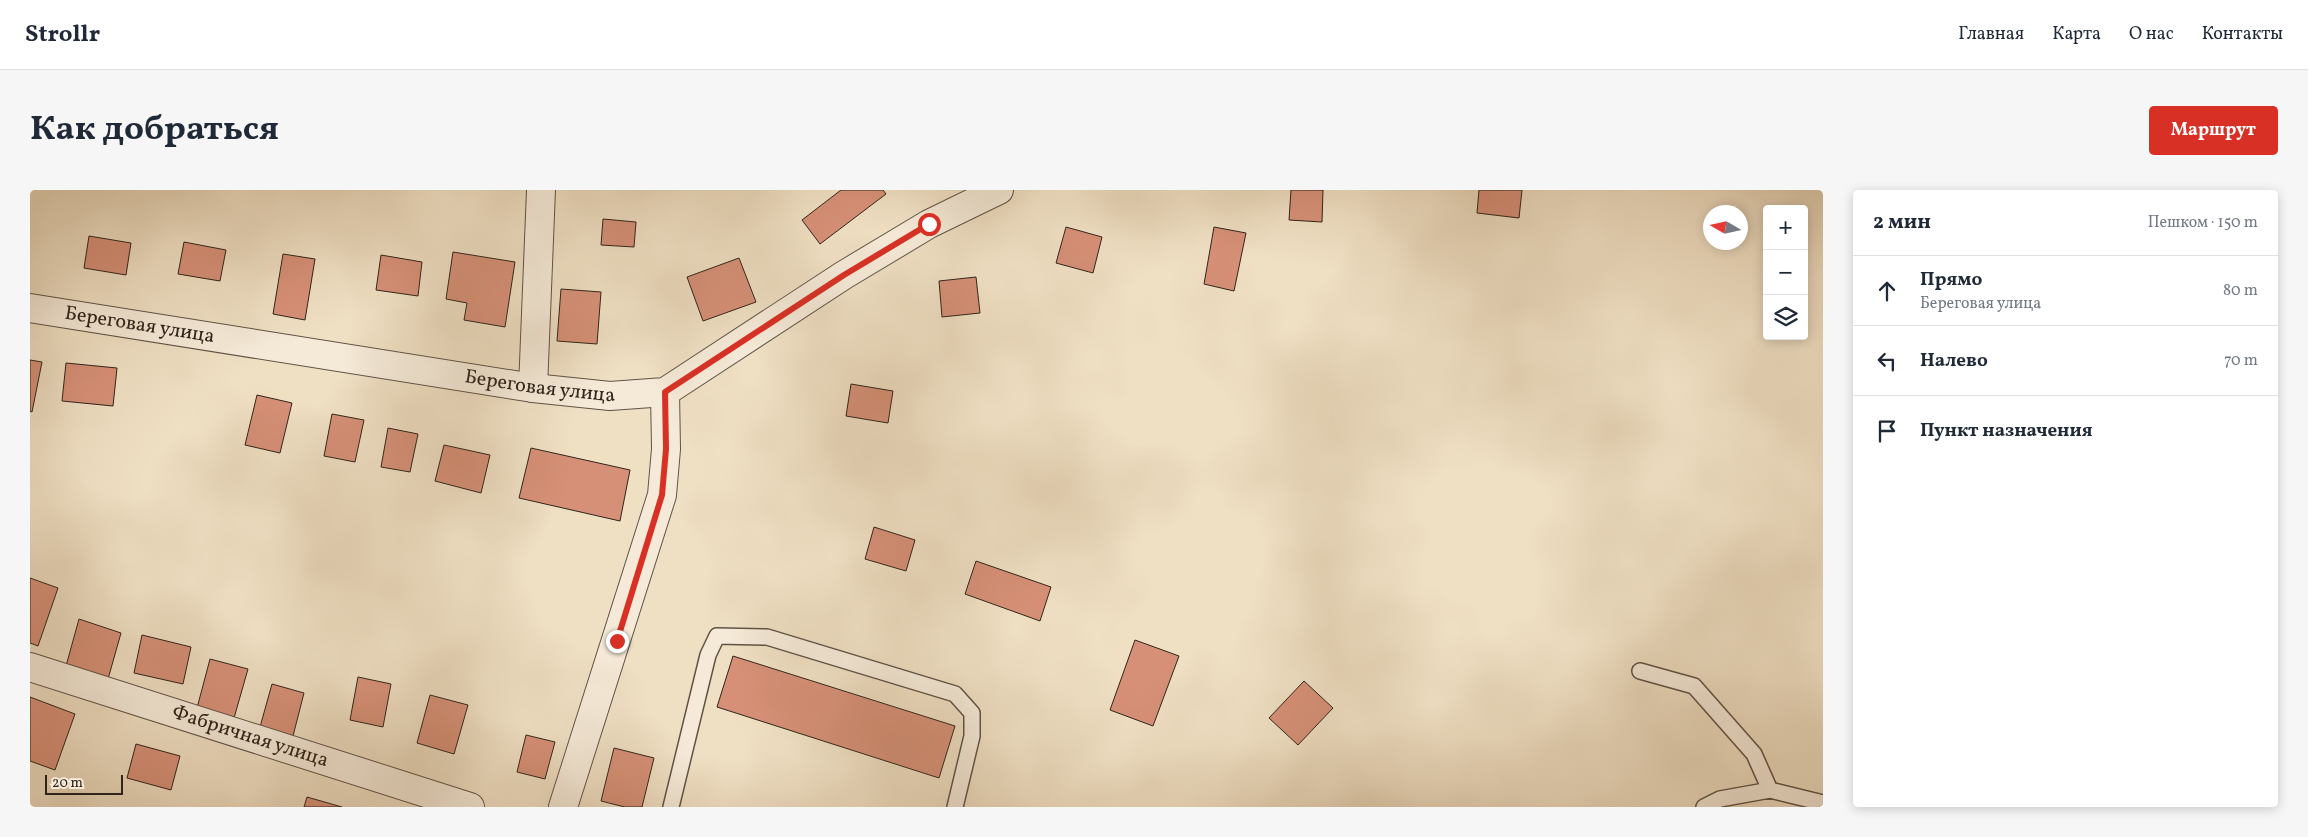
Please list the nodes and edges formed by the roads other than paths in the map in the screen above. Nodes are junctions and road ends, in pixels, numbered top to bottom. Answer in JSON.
{"nodes":[{"id":1,"x":540,"y":190,"type":"edge"},
{"id":2,"x":999,"y":190,"type":"edge"},
{"id":3,"x":30,"y":308,"type":"edge"},
{"id":4,"x":533,"y":388,"type":"junction"},
{"id":5,"x":665,"y":392,"type":"junction"},
{"id":6,"x":30,"y":667,"type":"edge"},
{"id":7,"x":1640,"y":671,"type":"dead end"},
{"id":8,"x":1770,"y":790,"type":"junction"},
{"id":9,"x":1823,"y":803,"type":"edge"},
{"id":10,"x":470,"y":807,"type":"edge"},
{"id":11,"x":563,"y":807,"type":"edge"},
{"id":12,"x":670,"y":807,"type":"edge"},
{"id":13,"x":955,"y":807,"type":"edge"},
{"id":14,"x":1704,"y":807,"type":"edge"}],
"edges":[{"from":1,"to":4,"type":"street"},
{"from":2,"to":5,"type":"street","name":"Береговая улица"},
{"from":3,"to":4,"type":"street","name":"Береговая улица"},
{"from":4,"to":5,"type":"street","name":"Береговая улица"},
{"from":5,"to":11,"type":"street"},
{"from":6,"to":10,"type":"street","name":"Фабричная улица"},
{"from":7,"to":8,"type":"lane"},
{"from":8,"to":9,"type":"lane"},
{"from":8,"to":14,"type":"lane"},
{"from":12,"to":13,"type":"lane"}]}
